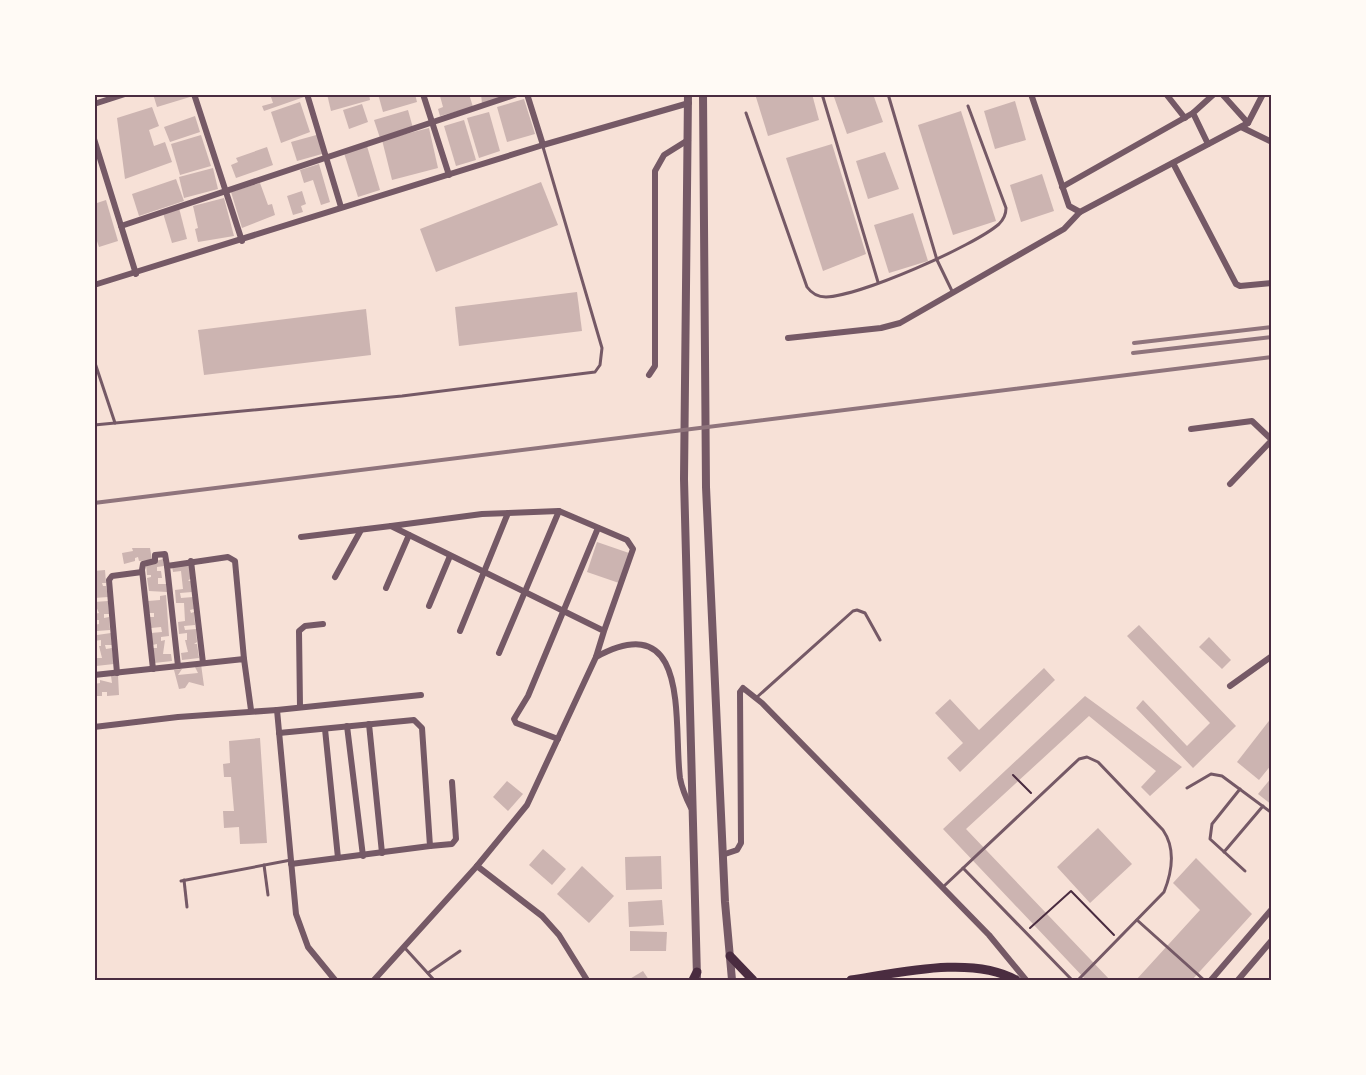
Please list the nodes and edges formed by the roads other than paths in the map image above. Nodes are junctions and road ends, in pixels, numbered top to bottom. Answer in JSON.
{"nodes":[{"id":1,"x":125,"y":94,"type":"edge"},
{"id":2,"x":194,"y":94,"type":"edge"},
{"id":3,"x":307,"y":94,"type":"edge"},
{"id":4,"x":423,"y":94,"type":"edge"},
{"id":5,"x":517,"y":94,"type":"edge"},
{"id":6,"x":527,"y":94,"type":"edge"},
{"id":7,"x":703,"y":94,"type":"edge"},
{"id":8,"x":822,"y":94,"type":"edge"},
{"id":9,"x":888,"y":94,"type":"edge"},
{"id":10,"x":1031,"y":94,"type":"edge"},
{"id":11,"x":1166,"y":94,"type":"edge"},
{"id":12,"x":1214,"y":94,"type":"edge"},
{"id":13,"x":1222,"y":94,"type":"edge"},
{"id":14,"x":1263,"y":94,"type":"edge"},
{"id":15,"x":688,"y":99,"type":"edge"},
{"id":16,"x":94,"y":104,"type":"edge"},
{"id":17,"x":968,"y":106,"type":"dead end"},
{"id":18,"x":746,"y":113,"type":"dead end"},
{"id":19,"x":1193,"y":113,"type":"junction"},
{"id":20,"x":1185,"y":118,"type":"junction"},
{"id":21,"x":432,"y":123,"type":"junction"},
{"id":22,"x":1248,"y":123,"type":"junction"},
{"id":23,"x":1241,"y":127,"type":"junction"},
{"id":24,"x":94,"y":139,"type":"edge"},
{"id":25,"x":688,"y":140,"type":"junction"},
{"id":26,"x":1272,"y":142,"type":"edge"},
{"id":27,"x":1208,"y":144,"type":"junction"},
{"id":28,"x":543,"y":145,"type":"junction"},
{"id":29,"x":327,"y":156,"type":"junction"},
{"id":30,"x":1173,"y":163,"type":"junction"},
{"id":31,"x":449,"y":175,"type":"junction"},
{"id":32,"x":1062,"y":187,"type":"junction"},
{"id":33,"x":225,"y":191,"type":"junction"},
{"id":34,"x":340,"y":207,"type":"junction"},
{"id":35,"x":1080,"y":212,"type":"junction"},
{"id":36,"x":121,"y":226,"type":"junction"},
{"id":37,"x":242,"y":241,"type":"junction"},
{"id":38,"x":937,"y":260,"type":"junction"},
{"id":39,"x":136,"y":274,"type":"junction"},
{"id":40,"x":878,"y":282,"type":"junction"},
{"id":41,"x":1272,"y":283,"type":"edge"},
{"id":42,"x":94,"y":285,"type":"edge"},
{"id":43,"x":953,"y":293,"type":"junction"},
{"id":44,"x":788,"y":338,"type":"dead end"},
{"id":45,"x":94,"y":360,"type":"edge"},
{"id":46,"x":649,"y":375,"type":"dead end"},
{"id":47,"x":115,"y":423,"type":"junction"},
{"id":48,"x":94,"y":425,"type":"edge"},
{"id":49,"x":1191,"y":429,"type":"dead end"},
{"id":50,"x":1230,"y":484,"type":"dead end"},
{"id":51,"x":559,"y":511,"type":"junction"},
{"id":52,"x":508,"y":513,"type":"junction"},
{"id":53,"x":391,"y":526,"type":"junction"},
{"id":54,"x":598,"y":528,"type":"junction"},
{"id":55,"x":361,"y":530,"type":"junction"},
{"id":56,"x":409,"y":535,"type":"junction"},
{"id":57,"x":301,"y":537,"type":"dead end"},
{"id":58,"x":450,"y":556,"type":"junction"},
{"id":59,"x":191,"y":561,"type":"junction"},
{"id":60,"x":167,"y":566,"type":"junction"},
{"id":61,"x":142,"y":572,"type":"junction"},
{"id":62,"x":485,"y":573,"type":"junction"},
{"id":63,"x":334,"y":577,"type":"dead end"},
{"id":64,"x":386,"y":588,"type":"dead end"},
{"id":65,"x":524,"y":592,"type":"junction"},
{"id":66,"x":429,"y":606,"type":"dead end"},
{"id":67,"x":563,"y":611,"type":"junction"},
{"id":68,"x":323,"y":624,"type":"dead end"},
{"id":69,"x":604,"y":631,"type":"junction"},
{"id":70,"x":460,"y":632,"type":"dead end"},
{"id":71,"x":880,"y":640,"type":"dead end"},
{"id":72,"x":499,"y":653,"type":"dead end"},
{"id":73,"x":1272,"y":656,"type":"edge"},
{"id":74,"x":596,"y":657,"type":"junction"},
{"id":75,"x":244,"y":658,"type":"junction"},
{"id":76,"x":203,"y":663,"type":"junction"},
{"id":77,"x":178,"y":666,"type":"junction"},
{"id":78,"x":153,"y":669,"type":"junction"},
{"id":79,"x":117,"y":673,"type":"junction"},
{"id":80,"x":94,"y":675,"type":"edge"},
{"id":81,"x":1230,"y":686,"type":"dead end"},
{"id":82,"x":421,"y":695,"type":"dead end"},
{"id":83,"x":756,"y":698,"type":"junction"},
{"id":84,"x":300,"y":707,"type":"junction"},
{"id":85,"x":251,"y":710,"type":"junction"},
{"id":86,"x":277,"y":710,"type":"junction"},
{"id":87,"x":369,"y":724,"type":"junction"},
{"id":88,"x":347,"y":726,"type":"junction"},
{"id":89,"x":94,"y":728,"type":"edge"},
{"id":90,"x":325,"y":729,"type":"junction"},
{"id":91,"x":279,"y":733,"type":"junction"},
{"id":92,"x":558,"y":739,"type":"junction"},
{"id":93,"x":452,"y":782,"type":"dead end"},
{"id":94,"x":1187,"y":788,"type":"dead end"},
{"id":95,"x":1240,"y":789,"type":"junction"},
{"id":96,"x":1263,"y":807,"type":"junction"},
{"id":97,"x":693,"y":811,"type":"junction"},
{"id":98,"x":1272,"y":813,"type":"edge"},
{"id":99,"x":430,"y":846,"type":"junction"},
{"id":100,"x":1224,"y":852,"type":"junction"},
{"id":101,"x":382,"y":853,"type":"junction"},
{"id":102,"x":722,"y":855,"type":"junction"},
{"id":103,"x":363,"y":856,"type":"junction"},
{"id":104,"x":338,"y":858,"type":"junction"},
{"id":105,"x":291,"y":862,"type":"junction"},
{"id":106,"x":264,"y":865,"type":"junction"},
{"id":107,"x":477,"y":866,"type":"junction"},
{"id":108,"x":963,"y":868,"type":"junction"},
{"id":109,"x":1245,"y":871,"type":"dead end"},
{"id":110,"x":943,"y":887,"type":"junction"},
{"id":111,"x":268,"y":895,"type":"dead end"},
{"id":112,"x":187,"y":907,"type":"dead end"},
{"id":113,"x":1272,"y":909,"type":"edge"},
{"id":114,"x":1137,"y":920,"type":"junction"},
{"id":115,"x":1272,"y":940,"type":"edge"},
{"id":116,"x":404,"y":947,"type":"junction"},
{"id":117,"x":460,"y":951,"type":"dead end"},
{"id":118,"x":730,"y":956,"type":"junction"},
{"id":119,"x":428,"y":973,"type":"junction"},
{"id":120,"x":696,"y":978,"type":"edge"},
{"id":121,"x":335,"y":981,"type":"edge"},
{"id":122,"x":374,"y":981,"type":"edge"},
{"id":123,"x":434,"y":981,"type":"edge"},
{"id":124,"x":586,"y":981,"type":"edge"},
{"id":125,"x":732,"y":981,"type":"edge"},
{"id":126,"x":753,"y":981,"type":"edge"},
{"id":127,"x":852,"y":981,"type":"edge"},
{"id":128,"x":1016,"y":981,"type":"edge"},
{"id":129,"x":1026,"y":981,"type":"edge"},
{"id":130,"x":1072,"y":981,"type":"edge"},
{"id":131,"x":1078,"y":981,"type":"edge"},
{"id":132,"x":1204,"y":981,"type":"edge"},
{"id":133,"x":1211,"y":981,"type":"edge"},
{"id":134,"x":1238,"y":981,"type":"edge"}],
"edges":[{"from":1,"to":16,"type":"street"},
{"from":2,"to":33,"type":"street"},
{"from":3,"to":29,"type":"street"},
{"from":4,"to":21,"type":"street"},
{"from":5,"to":21,"type":"street"},
{"from":6,"to":28,"type":"street"},
{"from":7,"to":102,"type":"street"},
{"from":8,"to":40,"type":"lane"},
{"from":9,"to":38,"type":"lane"},
{"from":10,"to":32,"type":"street"},
{"from":11,"to":20,"type":"street"},
{"from":12,"to":19,"type":"street"},
{"from":13,"to":22,"type":"street"},
{"from":14,"to":22,"type":"street"},
{"from":15,"to":25,"type":"street"},
{"from":15,"to":28,"type":"street"},
{"from":17,"to":38,"type":"lane"},
{"from":18,"to":40,"type":"lane"},
{"from":19,"to":20,"type":"street"},
{"from":19,"to":27,"type":"street"},
{"from":20,"to":32,"type":"street"},
{"from":21,"to":29,"type":"street"},
{"from":21,"to":31,"type":"street"},
{"from":22,"to":23,"type":"street"},
{"from":23,"to":26,"type":"street"},
{"from":23,"to":27,"type":"street"},
{"from":24,"to":36,"type":"street"},
{"from":25,"to":46,"type":"street"},
{"from":25,"to":97,"type":"street"},
{"from":27,"to":30,"type":"street"},
{"from":28,"to":31,"type":"street"},
{"from":28,"to":47,"type":"lane"},
{"from":29,"to":33,"type":"street"},
{"from":29,"to":34,"type":"street"},
{"from":30,"to":35,"type":"street"},
{"from":30,"to":41,"type":"street"},
{"from":31,"to":34,"type":"street"},
{"from":32,"to":35,"type":"street"},
{"from":33,"to":36,"type":"street"},
{"from":33,"to":37,"type":"street"},
{"from":34,"to":37,"type":"street"},
{"from":35,"to":43,"type":"street"},
{"from":36,"to":39,"type":"street"},
{"from":37,"to":39,"type":"street"},
{"from":38,"to":40,"type":"lane"},
{"from":38,"to":43,"type":"lane"},
{"from":39,"to":42,"type":"street"},
{"from":43,"to":44,"type":"street"},
{"from":45,"to":47,"type":"lane"},
{"from":47,"to":48,"type":"lane"},
{"from":49,"to":50,"type":"street"},
{"from":51,"to":52,"type":"street"},
{"from":51,"to":54,"type":"street"},
{"from":51,"to":65,"type":"street"},
{"from":52,"to":53,"type":"street"},
{"from":52,"to":62,"type":"street"},
{"from":53,"to":55,"type":"street"},
{"from":53,"to":56,"type":"street"},
{"from":54,"to":67,"type":"street"},
{"from":54,"to":69,"type":"street"},
{"from":55,"to":57,"type":"street"},
{"from":55,"to":63,"type":"street"},
{"from":56,"to":58,"type":"street"},
{"from":56,"to":64,"type":"street"},
{"from":58,"to":62,"type":"street"},
{"from":58,"to":66,"type":"street"},
{"from":59,"to":60,"type":"street"},
{"from":59,"to":75,"type":"street"},
{"from":59,"to":76,"type":"street"},
{"from":60,"to":61,"type":"street"},
{"from":60,"to":77,"type":"street"},
{"from":61,"to":78,"type":"street"},
{"from":61,"to":79,"type":"street"},
{"from":62,"to":65,"type":"street"},
{"from":62,"to":70,"type":"street"},
{"from":65,"to":67,"type":"street"},
{"from":65,"to":72,"type":"street"},
{"from":67,"to":69,"type":"street"},
{"from":67,"to":92,"type":"street"},
{"from":68,"to":84,"type":"street"},
{"from":69,"to":74,"type":"street"},
{"from":71,"to":83,"type":"lane"},
{"from":73,"to":81,"type":"street"},
{"from":74,"to":92,"type":"street"},
{"from":74,"to":97,"type":"street"},
{"from":75,"to":76,"type":"street"},
{"from":75,"to":85,"type":"street"},
{"from":76,"to":77,"type":"street"},
{"from":77,"to":78,"type":"street"},
{"from":78,"to":79,"type":"street"},
{"from":79,"to":80,"type":"street"},
{"from":82,"to":84,"type":"street"},
{"from":83,"to":102,"type":"street"},
{"from":83,"to":110,"type":"street"},
{"from":84,"to":86,"type":"street"},
{"from":85,"to":86,"type":"street"},
{"from":85,"to":89,"type":"street"},
{"from":86,"to":91,"type":"street"},
{"from":87,"to":88,"type":"street"},
{"from":87,"to":99,"type":"street"},
{"from":87,"to":101,"type":"street"},
{"from":88,"to":90,"type":"street"},
{"from":88,"to":103,"type":"street"},
{"from":90,"to":91,"type":"street"},
{"from":90,"to":104,"type":"street"},
{"from":91,"to":105,"type":"street"},
{"from":92,"to":107,"type":"street"},
{"from":93,"to":99,"type":"street"},
{"from":94,"to":95,"type":"lane"},
{"from":95,"to":96,"type":"lane"},
{"from":95,"to":100,"type":"lane"},
{"from":96,"to":98,"type":"lane"},
{"from":96,"to":100,"type":"lane"},
{"from":97,"to":120,"type":"street"},
{"from":99,"to":101,"type":"street"},
{"from":100,"to":109,"type":"lane"},
{"from":101,"to":103,"type":"street"},
{"from":102,"to":118,"type":"street"},
{"from":103,"to":104,"type":"street"},
{"from":104,"to":105,"type":"street"},
{"from":105,"to":106,"type":"lane"},
{"from":105,"to":121,"type":"street"},
{"from":106,"to":111,"type":"lane"},
{"from":106,"to":112,"type":"lane"},
{"from":107,"to":116,"type":"street"},
{"from":107,"to":124,"type":"street"},
{"from":108,"to":110,"type":"lane"},
{"from":108,"to":114,"type":"lane"},
{"from":108,"to":130,"type":"lane"},
{"from":110,"to":129,"type":"street"},
{"from":113,"to":133,"type":"street"},
{"from":114,"to":131,"type":"lane"},
{"from":114,"to":132,"type":"lane"},
{"from":115,"to":134,"type":"street"},
{"from":116,"to":119,"type":"lane"},
{"from":116,"to":122,"type":"street"},
{"from":117,"to":119,"type":"lane"},
{"from":118,"to":125,"type":"street"},
{"from":118,"to":126,"type":"main road"},
{"from":119,"to":123,"type":"lane"},
{"from":127,"to":128,"type":"main road"}]}
